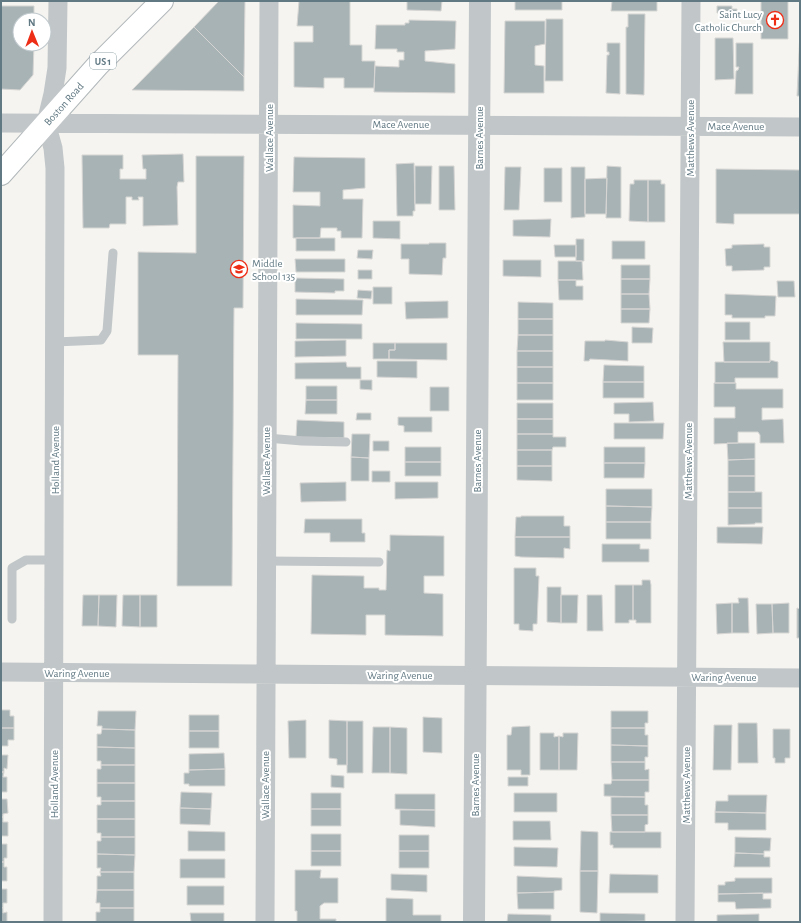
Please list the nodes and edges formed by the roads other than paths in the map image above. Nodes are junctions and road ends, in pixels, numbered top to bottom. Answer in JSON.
{"nodes":[{"id":1,"x":58,"y":1,"type":"edge"},
{"id":2,"x":162,"y":1,"type":"edge"},
{"id":3,"x":269,"y":1,"type":"edge"},
{"id":4,"x":480,"y":1,"type":"edge"},
{"id":5,"x":691,"y":1,"type":"edge"},
{"id":6,"x":1,"y":123,"type":"edge"},
{"id":7,"x":46,"y":123,"type":"junction"},
{"id":8,"x":269,"y":123,"type":"junction"},
{"id":9,"x":480,"y":124,"type":"junction"},
{"id":10,"x":690,"y":126,"type":"junction"},
{"id":11,"x":800,"y":127,"type":"edge"},
{"id":12,"x":1,"y":174,"type":"edge"},
{"id":13,"x":113,"y":253,"type":"dead end"},
{"id":14,"x":55,"y":342,"type":"junction"},
{"id":15,"x":267,"y":438,"type":"junction"},
{"id":16,"x":346,"y":442,"type":"dead end"},
{"id":17,"x":55,"y":560,"type":"junction"},
{"id":18,"x":266,"y":561,"type":"junction"},
{"id":19,"x":379,"y":562,"type":"dead end"},
{"id":20,"x":12,"y":619,"type":"dead end"},
{"id":21,"x":1,"y":672,"type":"edge"},
{"id":22,"x":54,"y":673,"type":"junction"},
{"id":23,"x":265,"y":674,"type":"junction"},
{"id":24,"x":476,"y":676,"type":"junction"},
{"id":25,"x":687,"y":677,"type":"junction"},
{"id":26,"x":800,"y":678,"type":"edge"},
{"id":27,"x":53,"y":922,"type":"edge"},
{"id":28,"x":265,"y":922,"type":"edge"},
{"id":29,"x":474,"y":922,"type":"edge"},
{"id":30,"x":685,"y":922,"type":"edge"}],
"edges":[{"from":1,"to":7,"type":"street","name":"Holland Avenue"},
{"from":2,"to":7,"type":"main road","name":"Boston Road","number":"US 1"},
{"from":3,"to":8,"type":"street","name":"Wallace Avenue"},
{"from":4,"to":9,"type":"street","name":"Barnes Avenue"},
{"from":5,"to":10,"type":"street","name":"Matthews Avenue"},
{"from":6,"to":7,"type":"street","name":"Mace Avenue"},
{"from":7,"to":8,"type":"street","name":"Mace Avenue"},
{"from":7,"to":12,"type":"main road","name":"Boston Road","number":"US 1"},
{"from":7,"to":14,"type":"street","name":"Holland Avenue"},
{"from":8,"to":9,"type":"street","name":"Mace Avenue"},
{"from":8,"to":15,"type":"street","name":"Wallace Avenue"},
{"from":9,"to":10,"type":"street","name":"Mace Avenue"},
{"from":9,"to":24,"type":"street","name":"Barnes Avenue"},
{"from":10,"to":11,"type":"street","name":"Mace Avenue"},
{"from":10,"to":25,"type":"street","name":"Matthews Avenue"},
{"from":13,"to":14,"type":"lane"},
{"from":14,"to":17,"type":"street","name":"Holland Avenue"},
{"from":15,"to":16,"type":"lane"},
{"from":15,"to":18,"type":"street","name":"Wallace Avenue"},
{"from":17,"to":20,"type":"lane"},
{"from":17,"to":22,"type":"street","name":"Holland Avenue"},
{"from":18,"to":19,"type":"lane"},
{"from":18,"to":23,"type":"street","name":"Wallace Avenue"},
{"from":21,"to":22,"type":"street","name":"Waring Avenue"},
{"from":22,"to":23,"type":"street","name":"Waring Avenue"},
{"from":22,"to":27,"type":"street","name":"Holland Avenue"},
{"from":23,"to":24,"type":"street","name":"Waring Avenue"},
{"from":23,"to":28,"type":"street","name":"Wallace Avenue"},
{"from":24,"to":25,"type":"street","name":"Waring Avenue"},
{"from":24,"to":29,"type":"street","name":"Barnes Avenue"},
{"from":25,"to":26,"type":"street","name":"Waring Avenue"},
{"from":25,"to":30,"type":"street","name":"Matthews Avenue"}]}
